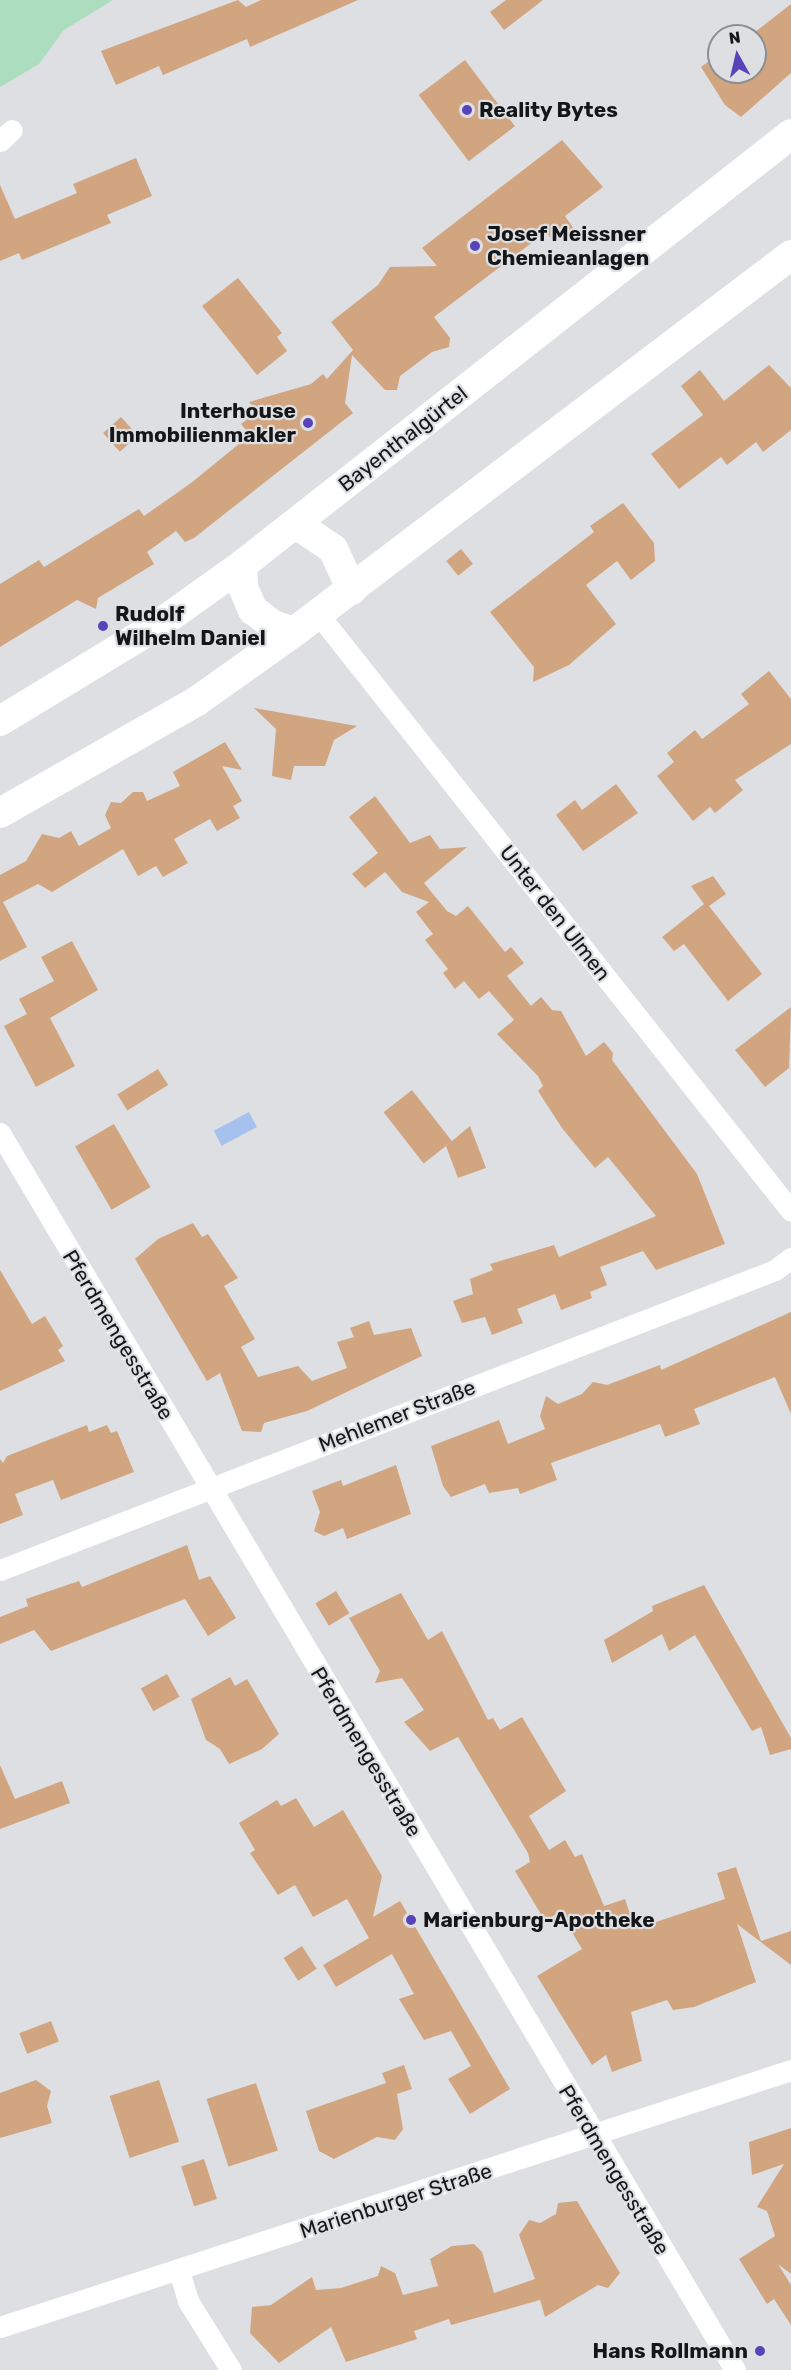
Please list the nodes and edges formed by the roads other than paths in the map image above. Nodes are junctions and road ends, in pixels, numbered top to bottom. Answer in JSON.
{"nodes":[{"id":1,"x":791,"y":134,"type":"edge"},
{"id":2,"x":791,"y":255,"type":"edge"},
{"id":3,"x":296,"y":524,"type":"junction"},
{"id":4,"x":242,"y":565,"type":"junction"},
{"id":5,"x":352,"y":590,"type":"junction"},
{"id":6,"x":319,"y":615,"type":"junction"},
{"id":7,"x":294,"y":632,"type":"junction"},
{"id":8,"x":0,"y":721,"type":"edge"},
{"id":9,"x":0,"y":813,"type":"edge"},
{"id":10,"x":0,"y":1133,"type":"edge"},
{"id":11,"x":791,"y":1211,"type":"edge"},
{"id":12,"x":791,"y":1258,"type":"edge"},
{"id":13,"x":209,"y":1488,"type":"junction"},
{"id":14,"x":0,"y":1570,"type":"edge"},
{"id":15,"x":791,"y":2070,"type":"edge"},
{"id":16,"x":594,"y":2137,"type":"junction"},
{"id":17,"x":179,"y":2271,"type":"junction"},
{"id":18,"x":0,"y":2327,"type":"edge"},
{"id":19,"x":231,"y":2370,"type":"edge"},
{"id":20,"x":735,"y":2370,"type":"edge"}],
"edges":[{"from":1,"to":3,"type":"main road","name":"Bayenthalgürtel"},
{"from":2,"to":5,"type":"main road"},
{"from":3,"to":4,"type":"main road","name":"Bayenthalgürtel"},
{"from":3,"to":5,"type":"main road"},
{"from":4,"to":7,"type":"main road"},
{"from":4,"to":8,"type":"main road","name":"Bayenthalgürtel"},
{"from":5,"to":6,"type":"main road"},
{"from":6,"to":7,"type":"main road"},
{"from":6,"to":11,"type":"street","name":"Unter den Ulmen"},
{"from":7,"to":9,"type":"main road"},
{"from":10,"to":13,"type":"street","name":"Pferdmengesstraße"},
{"from":12,"to":13,"type":"street","name":"Mehlemer Straße"},
{"from":13,"to":14,"type":"street","name":"Mehlemer Straße"},
{"from":13,"to":16,"type":"street","name":"Pferdmengesstraße"},
{"from":15,"to":16,"type":"street","name":"Marienburger Straße"},
{"from":16,"to":17,"type":"street","name":"Marienburger Straße"},
{"from":16,"to":20,"type":"street","name":"Pferdmengesstraße"},
{"from":17,"to":18,"type":"street","name":"Marienburger Straße"},
{"from":17,"to":19,"type":"street"}]}
